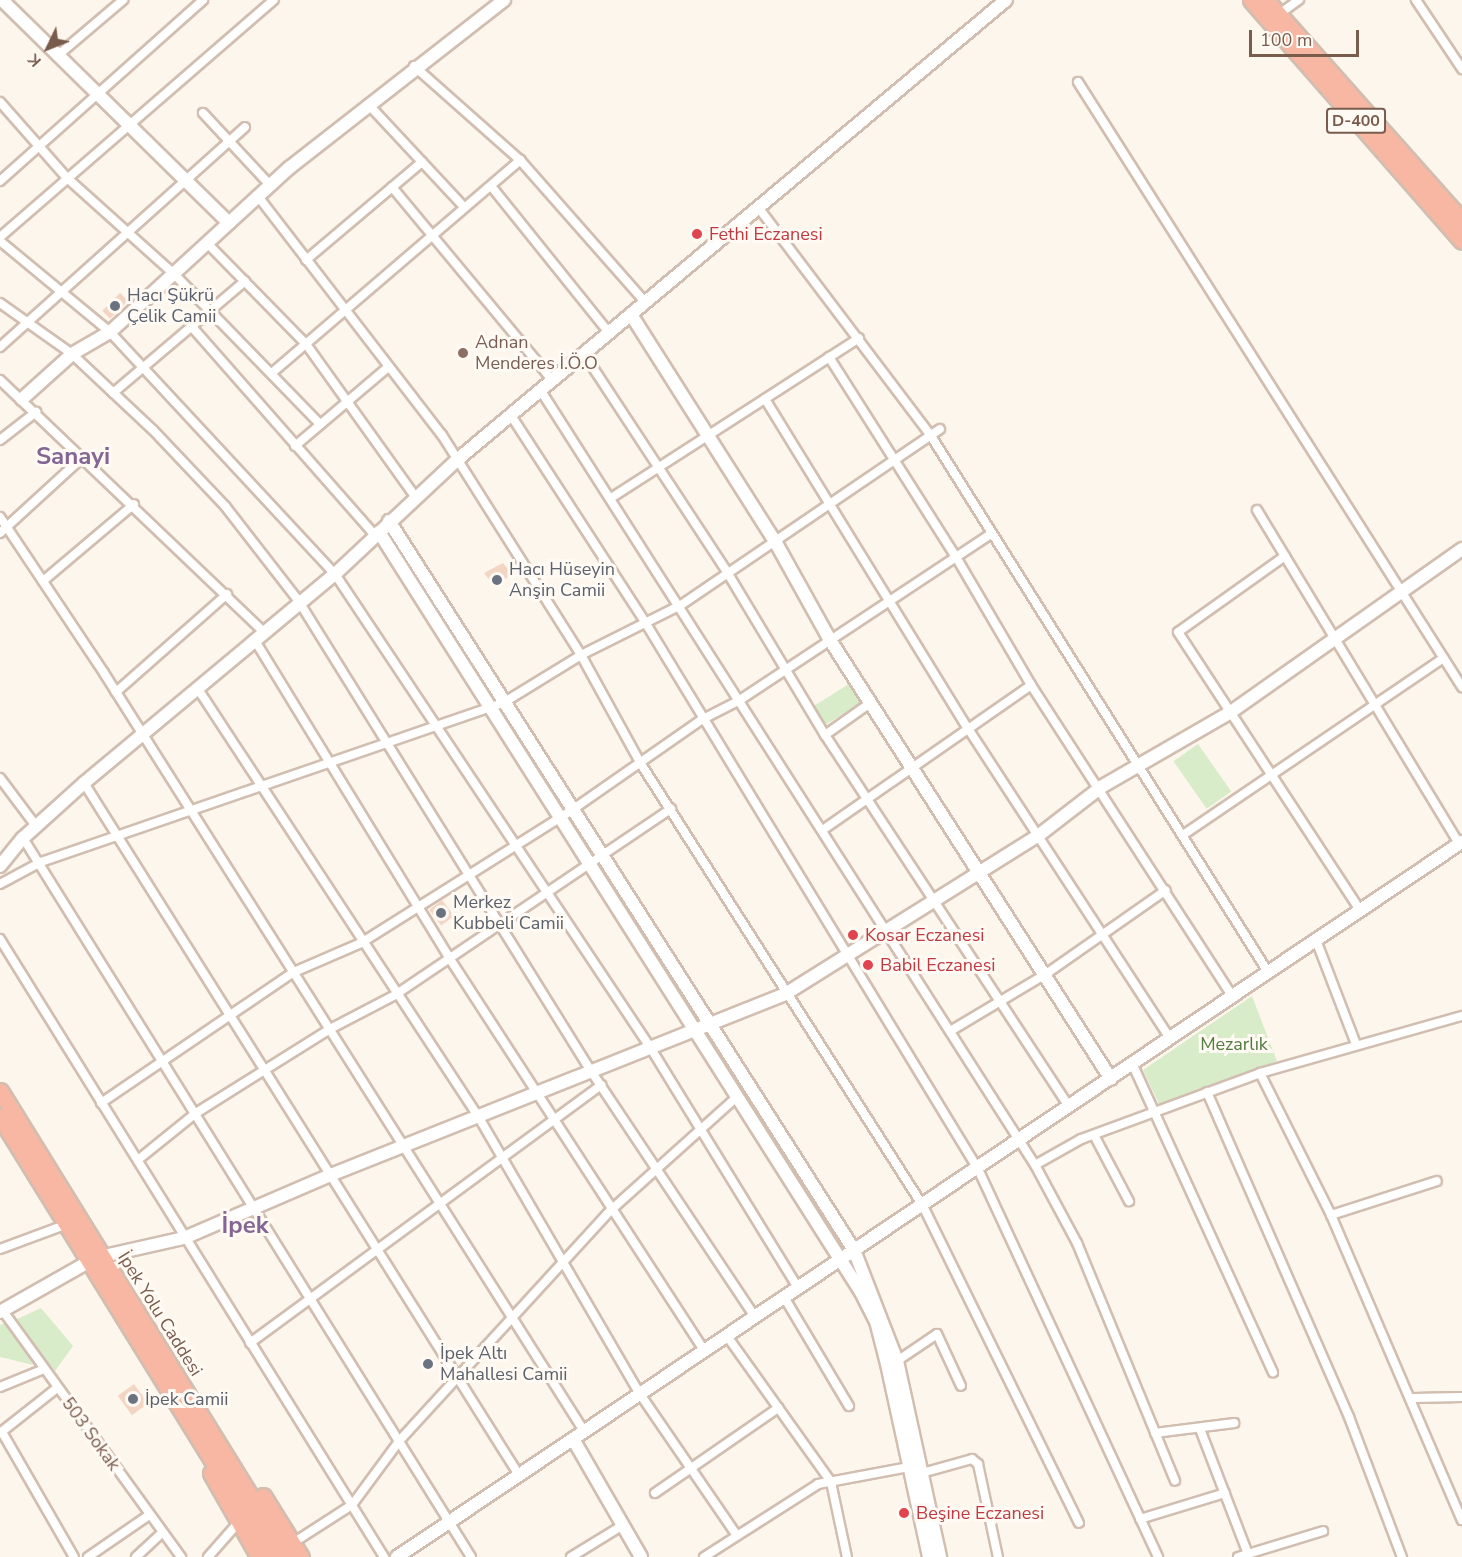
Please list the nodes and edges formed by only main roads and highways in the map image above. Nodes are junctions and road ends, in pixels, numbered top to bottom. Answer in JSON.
{"nodes":[{"id":1,"x":1251,"y":0,"type":"edge"},
{"id":2,"x":1266,"y":0,"type":"edge"},
{"id":3,"x":1462,"y":220,"type":"edge"},
{"id":4,"x":1462,"y":241,"type":"edge"},
{"id":5,"x":0,"y":1081,"type":"edge"},
{"id":6,"x":0,"y":1091,"type":"edge"},
{"id":7,"x":0,"y":1117,"type":"edge"},
{"id":8,"x":18,"y":1121,"type":"junction"},
{"id":9,"x":0,"y":1138,"type":"edge"},
{"id":10,"x":65,"y":1225,"type":"junction"},
{"id":11,"x":94,"y":1258,"type":"junction"},
{"id":12,"x":153,"y":1339,"type":"junction"},
{"id":13,"x":189,"y":1423,"type":"junction"},
{"id":14,"x":259,"y":1557,"type":"edge"},
{"id":15,"x":272,"y":1557,"type":"edge"},
{"id":16,"x":288,"y":1557,"type":"edge"},
{"id":17,"x":301,"y":1557,"type":"edge"}],
"edges":[{"from":1,"to":4,"type":"highway","number":"D-400"},
{"from":2,"to":3,"type":"highway","number":"D-400"},
{"from":5,"to":8,"type":"highway"},
{"from":6,"to":8,"type":"highway","name":"İpek Yolu Caddesi"},
{"from":7,"to":10,"type":"highway","name":"İpek Yolu Caddesi"},
{"from":8,"to":11,"type":"highway","name":"İpek Yolu Caddesi"},
{"from":9,"to":10,"type":"highway"},
{"from":10,"to":11,"type":"highway","name":"İpek Yolu Caddesi"},
{"from":11,"to":12,"type":"highway","name":"İpek Yolu Caddesi"},
{"from":11,"to":13,"type":"highway","name":"İpek Yolu Caddesi"},
{"from":12,"to":16,"type":"highway","name":"İpek Yolu Caddesi"},
{"from":12,"to":17,"type":"highway"},
{"from":13,"to":14,"type":"highway"},
{"from":13,"to":15,"type":"highway","name":"İpek Yolu Caddesi"}]}
